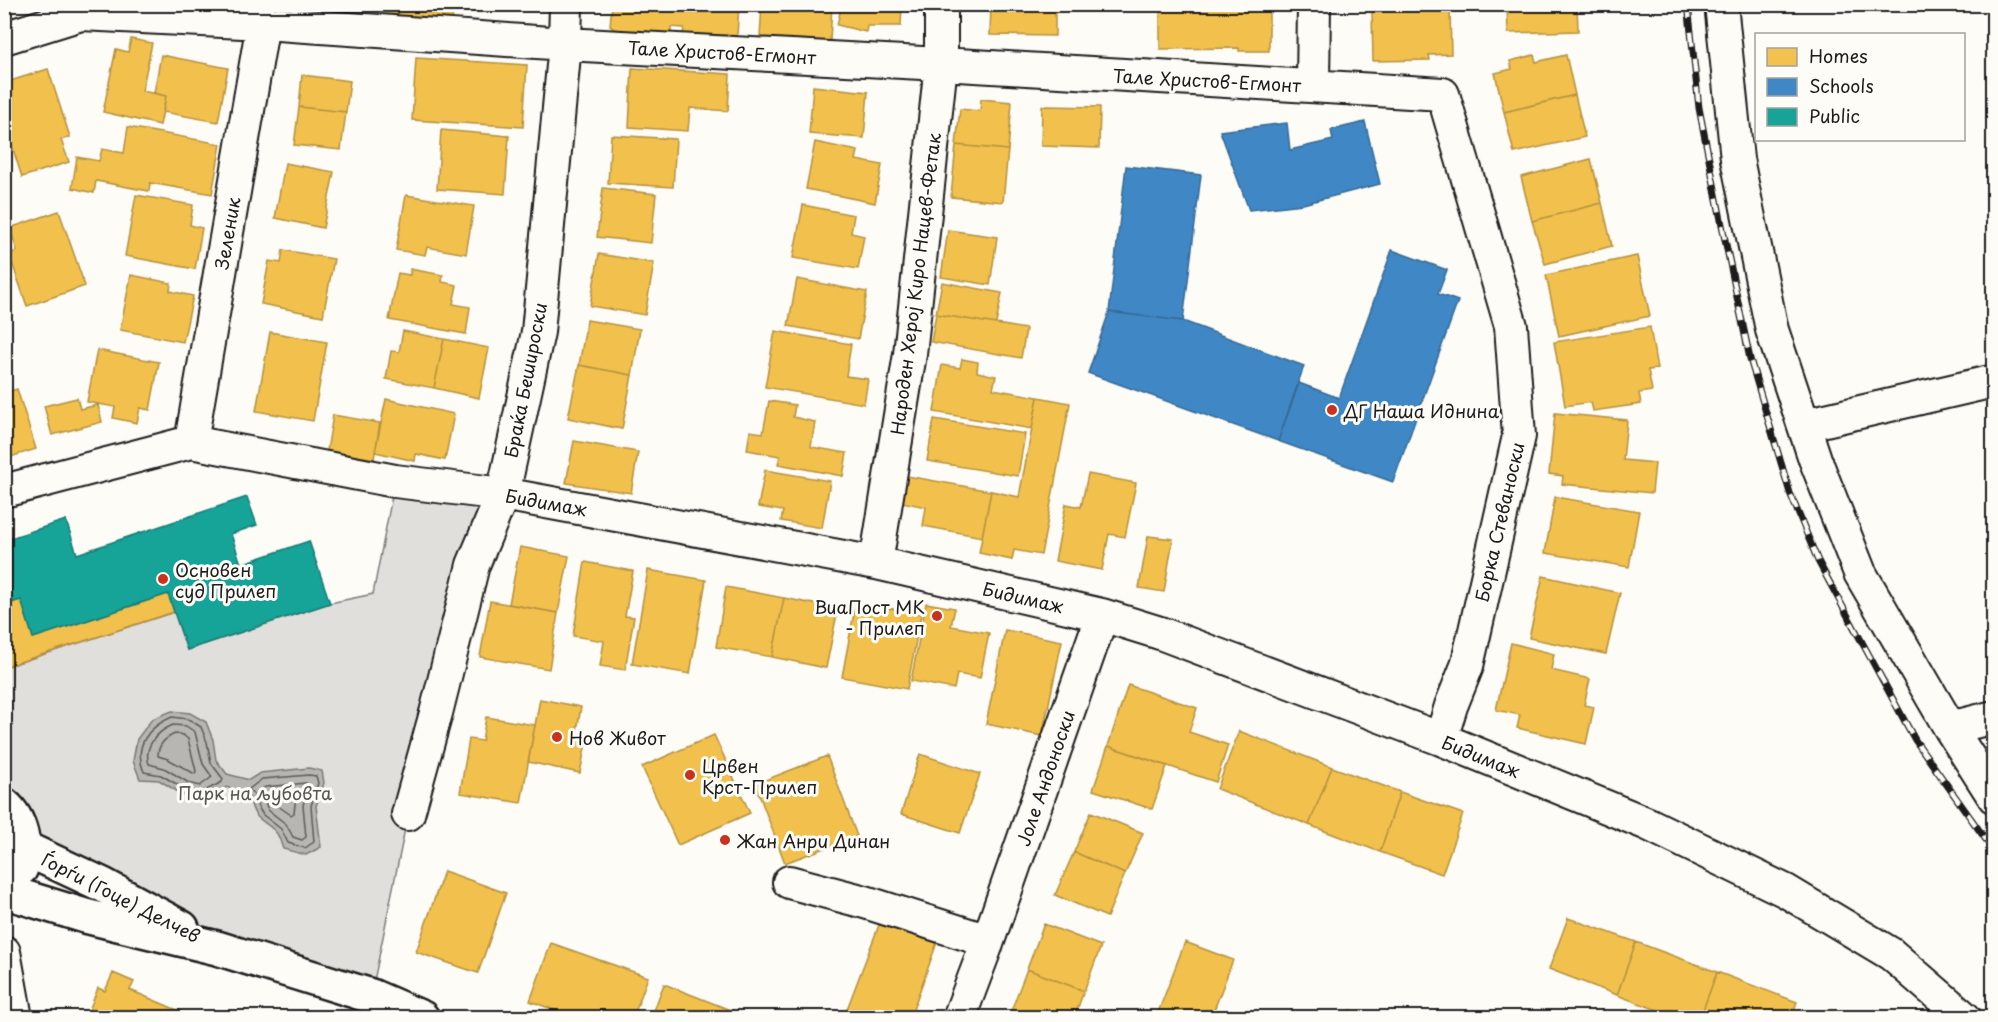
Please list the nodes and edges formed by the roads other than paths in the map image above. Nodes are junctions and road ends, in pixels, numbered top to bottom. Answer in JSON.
{"nodes":[{"id":1,"x":566,"y":4,"type":"edge"},
{"id":2,"x":941,"y":4,"type":"edge"},
{"id":3,"x":1314,"y":4,"type":"edge"},
{"id":4,"x":1721,"y":4,"type":"edge"},
{"id":5,"x":262,"y":23,"type":"junction"},
{"id":6,"x":4,"y":38,"type":"edge"},
{"id":7,"x":565,"y":44,"type":"junction"},
{"id":8,"x":941,"y":64,"type":"junction"},
{"id":9,"x":1313,"y":86,"type":"junction"},
{"id":10,"x":1443,"y":94,"type":"joint"},
{"id":11,"x":1994,"y":381,"type":"edge"},
{"id":12,"x":1804,"y":425,"type":"junction"},
{"id":13,"x":191,"y":442,"type":"junction"},
{"id":14,"x":4,"y":491,"type":"edge"},
{"id":15,"x":503,"y":494,"type":"junction"},
{"id":16,"x":876,"y":563,"type":"junction"},
{"id":17,"x":1102,"y":615,"type":"junction"},
{"id":18,"x":1994,"y":717,"type":"edge"},
{"id":19,"x":1950,"y":728,"type":"junction"},
{"id":20,"x":1441,"y":739,"type":"junction"},
{"id":21,"x":1994,"y":797,"type":"edge"},
{"id":22,"x":4,"y":805,"type":"edge"},
{"id":23,"x":408,"y":814,"type":"dead end"},
{"id":24,"x":24,"y":848,"type":"junction"},
{"id":25,"x":789,"y":882,"type":"dead end"},
{"id":26,"x":7,"y":896,"type":"edge"},
{"id":27,"x":988,"y":941,"type":"junction"},
{"id":28,"x":217,"y":948,"type":"junction"},
{"id":29,"x":4,"y":952,"type":"edge"},
{"id":30,"x":16,"y":1017,"type":"edge"},
{"id":31,"x":422,"y":1017,"type":"edge"},
{"id":32,"x":959,"y":1017,"type":"edge"},
{"id":33,"x":1965,"y":1017,"type":"edge"}],
"edges":[{"from":1,"to":7,"type":"street","name":"Браќа Бешироски"},
{"from":2,"to":8,"type":"street","name":"Народен Херој Киро Нацев-Фетак"},
{"from":3,"to":9,"type":"street"},
{"from":4,"to":12,"type":"street"},
{"from":5,"to":6,"type":"street","name":"Тале Христов-Егмонт"},
{"from":5,"to":7,"type":"street","name":"Тале Христов-Егмонт"},
{"from":5,"to":13,"type":"street","name":"Зеленик"},
{"from":7,"to":8,"type":"street","name":"Тале Христов-Егмонт"},
{"from":7,"to":15,"type":"street","name":"Браќа Бешироски"},
{"from":8,"to":9,"type":"street","name":"Тале Христов-Егмонт"},
{"from":8,"to":16,"type":"street","name":"Народен Херој Киро Нацев-Фетак"},
{"from":9,"to":10,"type":"street","name":"Тале Христов-Егмонт"},
{"from":10,"to":20,"type":"street","name":"Борка Стеваноски"},
{"from":11,"to":12,"type":"street"},
{"from":12,"to":19,"type":"street"},
{"from":13,"to":14,"type":"street","name":"Бидимаж"},
{"from":13,"to":15,"type":"street","name":"Бидимаж"},
{"from":15,"to":16,"type":"street","name":"Бидимаж"},
{"from":15,"to":23,"type":"street","name":"Браќа Бешироски"},
{"from":16,"to":17,"type":"street","name":"Бидимаж"},
{"from":17,"to":20,"type":"street","name":"Бидимаж"},
{"from":17,"to":27,"type":"street","name":"Јоле Андоноски"},
{"from":18,"to":19,"type":"street"},
{"from":19,"to":21,"type":"street"},
{"from":20,"to":33,"type":"street","name":"Бидимаж"},
{"from":22,"to":24,"type":"main road"},
{"from":24,"to":26,"type":"main road"},
{"from":24,"to":28,"type":"main road","name":"Ѓорѓи (Гоце) Делчев"},
{"from":25,"to":27,"type":"street"},
{"from":26,"to":28,"type":"main road","name":"Ѓорѓи (Гоце) Делчев"},
{"from":27,"to":32,"type":"street","name":"Јоле Андоноски"},
{"from":28,"to":31,"type":"main road","name":"Ѓорѓи (Гоце) Делчев"},
{"from":29,"to":30,"type":"street"}]}
